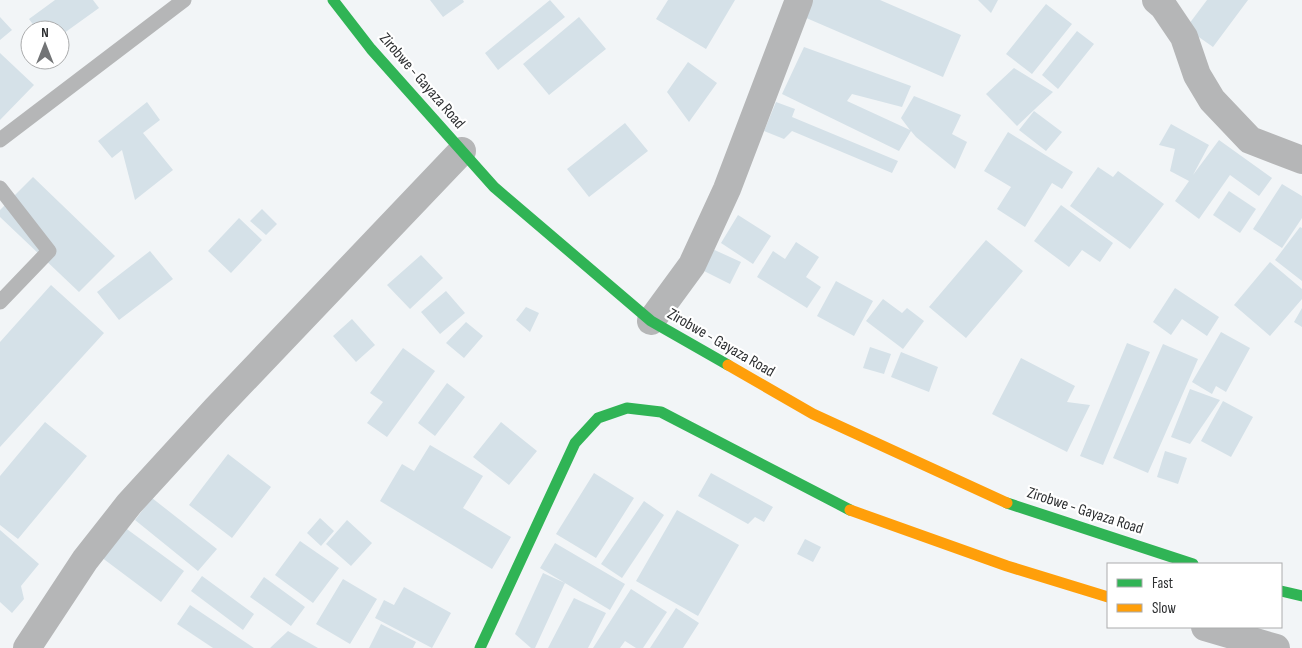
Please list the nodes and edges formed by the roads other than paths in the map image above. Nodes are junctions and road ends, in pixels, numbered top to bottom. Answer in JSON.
{"nodes":[{"id":1,"x":184,"y":0,"type":"edge"},
{"id":2,"x":333,"y":0,"type":"edge"},
{"id":3,"x":799,"y":0,"type":"edge"},
{"id":4,"x":1156,"y":0,"type":"edge"},
{"id":5,"x":0,"y":140,"type":"edge"},
{"id":6,"x":462,"y":151,"type":"junction"},
{"id":7,"x":1302,"y":160,"type":"edge"},
{"id":8,"x":0,"y":188,"type":"edge"},
{"id":9,"x":0,"y":302,"type":"edge"},
{"id":10,"x":651,"y":321,"type":"junction"},
{"id":11,"x":1190,"y":563,"type":"edge"},
{"id":12,"x":1282,"y":591,"type":"edge"},
{"id":13,"x":1302,"y":596,"type":"edge"},
{"id":14,"x":1107,"y":597,"type":"edge"},
{"id":15,"x":1208,"y":628,"type":"edge"},
{"id":16,"x":27,"y":648,"type":"edge"},
{"id":17,"x":480,"y":648,"type":"edge"},
{"id":18,"x":1276,"y":648,"type":"edge"}],
"edges":[{"from":1,"to":5,"type":"lane"},
{"from":2,"to":6,"type":"street","name":"Zirobwe - Gayaza Road"},
{"from":3,"to":10,"type":"street"},
{"from":4,"to":7,"type":"street"},
{"from":6,"to":10,"type":"street","name":"Zirobwe - Gayaza Road"},
{"from":6,"to":16,"type":"street"},
{"from":8,"to":9,"type":"lane"},
{"from":10,"to":11,"type":"street","name":"Zirobwe - Gayaza Road"},
{"from":12,"to":13,"type":"street"},
{"from":14,"to":17,"type":"street"},
{"from":15,"to":18,"type":"street"}]}
